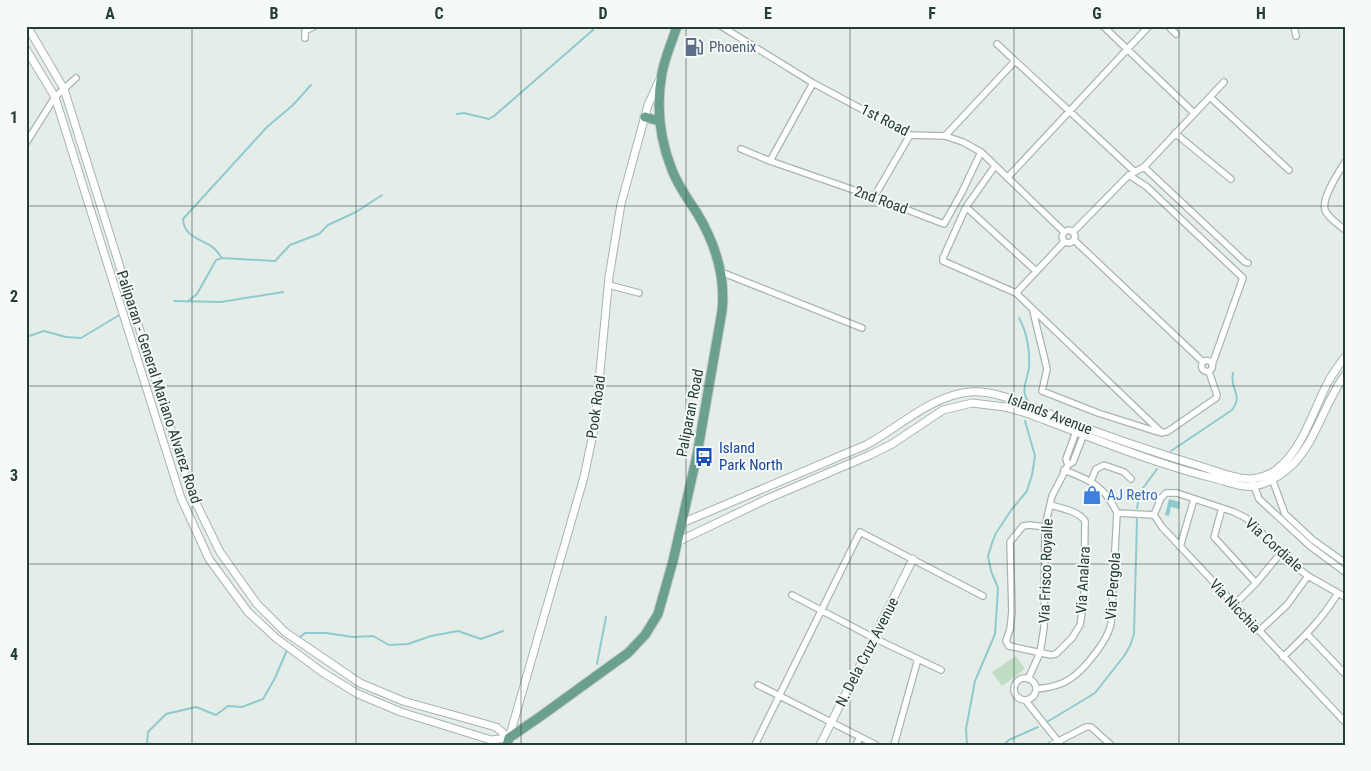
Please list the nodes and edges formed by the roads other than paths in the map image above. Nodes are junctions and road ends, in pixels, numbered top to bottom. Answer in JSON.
{"nodes":[{"id":1,"x":27,"y":26,"type":"edge"},
{"id":2,"x":315,"y":26,"type":"edge"},
{"id":3,"x":677,"y":26,"type":"edge"},
{"id":4,"x":721,"y":26,"type":"edge"},
{"id":5,"x":1103,"y":26,"type":"edge"},
{"id":6,"x":1149,"y":26,"type":"edge"},
{"id":7,"x":1168,"y":26,"type":"edge"},
{"id":8,"x":1294,"y":26,"type":"edge"},
{"id":9,"x":1176,"y":34,"type":"dead end"},
{"id":10,"x":1296,"y":36,"type":"dead end"},
{"id":11,"x":306,"y":38,"type":"dead end"},
{"id":12,"x":997,"y":44,"type":"dead end"},
{"id":13,"x":26,"y":49,"type":"edge"},
{"id":14,"x":1128,"y":50,"type":"junction"},
{"id":15,"x":1015,"y":60,"type":"junction"},
{"id":16,"x":662,"y":74,"type":"junction"},
{"id":17,"x":76,"y":78,"type":"dead end"},
{"id":18,"x":1224,"y":82,"type":"dead end"},
{"id":19,"x":814,"y":83,"type":"junction"},
{"id":20,"x":64,"y":89,"type":"junction"},
{"id":21,"x":55,"y":97,"type":"junction"},
{"id":22,"x":1210,"y":97,"type":"junction"},
{"id":23,"x":1069,"y":111,"type":"junction"},
{"id":24,"x":1194,"y":113,"type":"junction"},
{"id":25,"x":645,"y":117,"type":"junction"},
{"id":26,"x":659,"y":120,"type":"junction"},
{"id":27,"x":1175,"y":133,"type":"junction"},
{"id":28,"x":910,"y":135,"type":"junction"},
{"id":29,"x":945,"y":136,"type":"junction"},
{"id":30,"x":26,"y":143,"type":"edge"},
{"id":31,"x":741,"y":149,"type":"dead end"},
{"id":32,"x":981,"y":152,"type":"junction"},
{"id":33,"x":770,"y":161,"type":"junction"},
{"id":34,"x":1345,"y":162,"type":"edge"},
{"id":35,"x":995,"y":166,"type":"junction"},
{"id":36,"x":1144,"y":167,"type":"junction"},
{"id":37,"x":1289,"y":170,"type":"dead end"},
{"id":38,"x":1135,"y":172,"type":"junction"},
{"id":39,"x":1129,"y":175,"type":"junction"},
{"id":40,"x":1008,"y":177,"type":"junction"},
{"id":41,"x":1231,"y":179,"type":"dead end"},
{"id":42,"x":874,"y":197,"type":"junction"},
{"id":43,"x":966,"y":207,"type":"junction"},
{"id":44,"x":1345,"y":230,"type":"edge"},
{"id":45,"x":1064,"y":232,"type":"junction"},
{"id":46,"x":1073,"y":232,"type":"junction"},
{"id":47,"x":1074,"y":240,"type":"junction"},
{"id":48,"x":1064,"y":242,"type":"junction"},
{"id":49,"x":1248,"y":263,"type":"dead end"},
{"id":50,"x":1036,"y":271,"type":"junction"},
{"id":51,"x":721,"y":272,"type":"junction"},
{"id":52,"x":609,"y":284,"type":"junction"},
{"id":53,"x":1016,"y":292,"type":"junction"},
{"id":54,"x":639,"y":293,"type":"dead end"},
{"id":55,"x":1033,"y":309,"type":"junction"},
{"id":56,"x":862,"y":328,"type":"dead end"},
{"id":57,"x":1345,"y":357,"type":"edge"},
{"id":58,"x":1203,"y":362,"type":"junction"},
{"id":59,"x":1212,"y":365,"type":"junction"},
{"id":60,"x":1209,"y":372,"type":"junction"},
{"id":61,"x":1345,"y":375,"type":"edge"},
{"id":62,"x":1081,"y":430,"type":"junction"},
{"id":63,"x":1162,"y":432,"type":"junction"},
{"id":64,"x":1066,"y":467,"type":"junction"},
{"id":65,"x":1271,"y":477,"type":"junction"},
{"id":66,"x":1131,"y":479,"type":"dead end"},
{"id":67,"x":1091,"y":482,"type":"junction"},
{"id":68,"x":1253,"y":482,"type":"junction"},
{"id":69,"x":1194,"y":500,"type":"junction"},
{"id":70,"x":1050,"y":505,"type":"junction"},
{"id":71,"x":1222,"y":508,"type":"junction"},
{"id":72,"x":1116,"y":513,"type":"junction"},
{"id":73,"x":1285,"y":514,"type":"junction"},
{"id":74,"x":1154,"y":515,"type":"junction"},
{"id":75,"x":1280,"y":519,"type":"junction"},
{"id":76,"x":682,"y":523,"type":"junction"},
{"id":77,"x":1045,"y":527,"type":"junction"},
{"id":78,"x":677,"y":542,"type":"junction"},
{"id":79,"x":1180,"y":547,"type":"junction"},
{"id":80,"x":1280,"y":554,"type":"junction"},
{"id":81,"x":913,"y":560,"type":"junction"},
{"id":82,"x":1345,"y":563,"type":"edge"},
{"id":83,"x":1345,"y":572,"type":"edge"},
{"id":84,"x":1308,"y":576,"type":"junction"},
{"id":85,"x":1256,"y":583,"type":"junction"},
{"id":86,"x":1338,"y":593,"type":"junction"},
{"id":87,"x":792,"y":595,"type":"dead end"},
{"id":88,"x":984,"y":596,"type":"dead end"},
{"id":89,"x":1345,"y":597,"type":"edge"},
{"id":90,"x":1234,"y":605,"type":"junction"},
{"id":91,"x":820,"y":611,"type":"junction"},
{"id":92,"x":1259,"y":631,"type":"junction"},
{"id":93,"x":1307,"y":634,"type":"junction"},
{"id":94,"x":874,"y":638,"type":"junction"},
{"id":95,"x":1040,"y":652,"type":"junction"},
{"id":96,"x":1283,"y":657,"type":"junction"},
{"id":97,"x":918,"y":659,"type":"junction"},
{"id":98,"x":941,"y":670,"type":"dead end"},
{"id":99,"x":1345,"y":674,"type":"edge"},
{"id":100,"x":1028,"y":679,"type":"junction"},
{"id":101,"x":758,"y":685,"type":"dead end"},
{"id":102,"x":1036,"y":689,"type":"junction"},
{"id":103,"x":778,"y":695,"type":"junction"},
{"id":104,"x":1026,"y":700,"type":"junction"},
{"id":105,"x":403,"y":701,"type":"junction"},
{"id":106,"x":401,"y":712,"type":"junction"},
{"id":107,"x":832,"y":722,"type":"junction"},
{"id":108,"x":1345,"y":722,"type":"edge"},
{"id":109,"x":860,"y":737,"type":"junction"},
{"id":110,"x":508,"y":741,"type":"edge"},
{"id":111,"x":1059,"y":743,"type":"edge"},
{"id":112,"x":755,"y":745,"type":"edge"},
{"id":113,"x":820,"y":745,"type":"edge"},
{"id":114,"x":856,"y":745,"type":"edge"},
{"id":115,"x":876,"y":745,"type":"edge"},
{"id":116,"x":894,"y":745,"type":"edge"},
{"id":117,"x":1051,"y":745,"type":"edge"},
{"id":118,"x":1111,"y":745,"type":"edge"}],
"edges":[{"from":1,"to":20,"type":"street","name":"Paliparan - General Mariano Alvarez Road"},
{"from":2,"to":11,"type":"street"},
{"from":3,"to":16,"type":"main road","name":"Paliparan Road"},
{"from":4,"to":19,"type":"street","name":"1st Road"},
{"from":5,"to":14,"type":"street"},
{"from":6,"to":14,"type":"street"},
{"from":7,"to":9,"type":"street"},
{"from":8,"to":10,"type":"street"},
{"from":12,"to":15,"type":"street"},
{"from":13,"to":21,"type":"street","name":"Paliparan - General Mariano Alvarez Road"},
{"from":14,"to":23,"type":"street"},
{"from":14,"to":24,"type":"street"},
{"from":15,"to":23,"type":"street"},
{"from":15,"to":29,"type":"street"},
{"from":16,"to":25,"type":"street","name":"Pook Road"},
{"from":16,"to":26,"type":"main road","name":"Paliparan Road"},
{"from":17,"to":20,"type":"street"},
{"from":18,"to":22,"type":"street"},
{"from":19,"to":28,"type":"street","name":"1st Road"},
{"from":19,"to":33,"type":"street"},
{"from":20,"to":21,"type":"street"},
{"from":20,"to":105,"type":"street","name":"Paliparan - General Mariano Alvarez Road"},
{"from":21,"to":30,"type":"street"},
{"from":21,"to":106,"type":"street","name":"Paliparan - General Mariano Alvarez Road"},
{"from":22,"to":24,"type":"street"},
{"from":22,"to":37,"type":"street"},
{"from":23,"to":38,"type":"street"},
{"from":23,"to":40,"type":"street"},
{"from":24,"to":27,"type":"street"},
{"from":25,"to":26,"type":"main road"},
{"from":25,"to":52,"type":"street","name":"Pook Road"},
{"from":26,"to":51,"type":"main road","name":"Paliparan Road"},
{"from":27,"to":36,"type":"street"},
{"from":27,"to":41,"type":"street"},
{"from":28,"to":29,"type":"street","name":"1st Road"},
{"from":28,"to":42,"type":"street"},
{"from":29,"to":32,"type":"street","name":"1st Road"},
{"from":31,"to":33,"type":"street","name":"2nd Road"},
{"from":32,"to":35,"type":"street","name":"1st Road"},
{"from":32,"to":42,"type":"street","name":"2nd Road"},
{"from":33,"to":42,"type":"street","name":"2nd Road"},
{"from":34,"to":44,"type":"street"},
{"from":35,"to":40,"type":"street","name":"1st Road"},
{"from":35,"to":43,"type":"street"},
{"from":36,"to":38,"type":"street"},
{"from":36,"to":49,"type":"street"},
{"from":38,"to":39,"type":"street"},
{"from":39,"to":46,"type":"street"},
{"from":39,"to":59,"type":"street"},
{"from":40,"to":45,"type":"street","name":"1st Road"},
{"from":43,"to":50,"type":"street"},
{"from":43,"to":53,"type":"street"},
{"from":45,"to":46,"type":"street"},
{"from":45,"to":48,"type":"street"},
{"from":46,"to":47,"type":"street"},
{"from":47,"to":48,"type":"street"},
{"from":47,"to":58,"type":"street"},
{"from":48,"to":50,"type":"street"},
{"from":50,"to":53,"type":"street"},
{"from":51,"to":56,"type":"street"},
{"from":51,"to":76,"type":"main road","name":"Paliparan Road"},
{"from":52,"to":54,"type":"street"},
{"from":52,"to":110,"type":"street","name":"Pook Road"},
{"from":53,"to":55,"type":"street"},
{"from":55,"to":63,"type":"street"},
{"from":55,"to":63,"type":"street"},
{"from":57,"to":65,"type":"street","name":"Islands Avenue"},
{"from":58,"to":59,"type":"street"},
{"from":58,"to":60,"type":"street"},
{"from":59,"to":60,"type":"street"},
{"from":60,"to":63,"type":"street"},
{"from":61,"to":65,"type":"street","name":"Islands Avenue"},
{"from":62,"to":64,"type":"street","name":"Via Frisco Royalle"},
{"from":62,"to":68,"type":"street","name":"Islands Avenue"},
{"from":62,"to":76,"type":"street","name":"Islands Avenue"},
{"from":62,"to":78,"type":"street","name":"Islands Avenue"},
{"from":64,"to":67,"type":"street"},
{"from":64,"to":70,"type":"street","name":"Via Frisco Royalle"},
{"from":65,"to":68,"type":"street","name":"Islands Avenue"},
{"from":65,"to":73,"type":"street"},
{"from":66,"to":67,"type":"street"},
{"from":67,"to":72,"type":"street"},
{"from":68,"to":75,"type":"street"},
{"from":69,"to":71,"type":"street","name":"Via Cordiale"},
{"from":69,"to":74,"type":"street","name":"Via Cordiale"},
{"from":69,"to":79,"type":"street"},
{"from":70,"to":77,"type":"street","name":"Via Frisco Royalle"},
{"from":70,"to":95,"type":"street","name":"Via Analara"},
{"from":71,"to":80,"type":"street","name":"Via Cordiale"},
{"from":71,"to":85,"type":"street"},
{"from":72,"to":74,"type":"street"},
{"from":72,"to":102,"type":"street","name":"Via Pergola"},
{"from":73,"to":75,"type":"street"},
{"from":73,"to":82,"type":"street"},
{"from":74,"to":79,"type":"street","name":"Via Nicchia"},
{"from":75,"to":83,"type":"street"},
{"from":76,"to":78,"type":"main road","name":"Paliparan Road"},
{"from":77,"to":95,"type":"street","name":"Via Frisco Royalle"},
{"from":77,"to":95,"type":"street"},
{"from":78,"to":110,"type":"main road","name":"Paliparan Road"},
{"from":79,"to":90,"type":"street","name":"Via Nicchia"},
{"from":80,"to":84,"type":"street","name":"Via Cordiale"},
{"from":80,"to":85,"type":"street"},
{"from":81,"to":88,"type":"street"},
{"from":81,"to":91,"type":"street"},
{"from":81,"to":94,"type":"street","name":"N. Dela Cruz Avenue"},
{"from":84,"to":86,"type":"street","name":"Via Cordiale"},
{"from":84,"to":92,"type":"street"},
{"from":85,"to":90,"type":"street"},
{"from":86,"to":89,"type":"street","name":"Via Cordiale"},
{"from":86,"to":93,"type":"street"},
{"from":87,"to":91,"type":"street"},
{"from":90,"to":92,"type":"street","name":"Via Nicchia"},
{"from":91,"to":94,"type":"street"},
{"from":91,"to":103,"type":"street"},
{"from":92,"to":96,"type":"street","name":"Via Nicchia"},
{"from":93,"to":96,"type":"street"},
{"from":93,"to":99,"type":"street"},
{"from":94,"to":97,"type":"street"},
{"from":94,"to":107,"type":"street","name":"N. Dela Cruz Avenue"},
{"from":95,"to":100,"type":"street","name":"Via Frisco Royalle"},
{"from":96,"to":108,"type":"street","name":"Via Nicchia"},
{"from":97,"to":98,"type":"street"},
{"from":97,"to":116,"type":"street"},
{"from":100,"to":102,"type":"street"},
{"from":100,"to":104,"type":"street"},
{"from":101,"to":103,"type":"street"},
{"from":102,"to":104,"type":"street"},
{"from":103,"to":107,"type":"street"},
{"from":103,"to":112,"type":"street"},
{"from":104,"to":111,"type":"street"},
{"from":105,"to":106,"type":"street"},
{"from":105,"to":110,"type":"street","name":"Paliparan - General Mariano Alvarez Road"},
{"from":106,"to":110,"type":"street","name":"Paliparan - General Mariano Alvarez Road"},
{"from":107,"to":109,"type":"street"},
{"from":107,"to":113,"type":"street","name":"N. Dela Cruz Avenue"},
{"from":109,"to":114,"type":"street"},
{"from":109,"to":115,"type":"street"},
{"from":111,"to":117,"type":"street"},
{"from":111,"to":118,"type":"street"}]}
